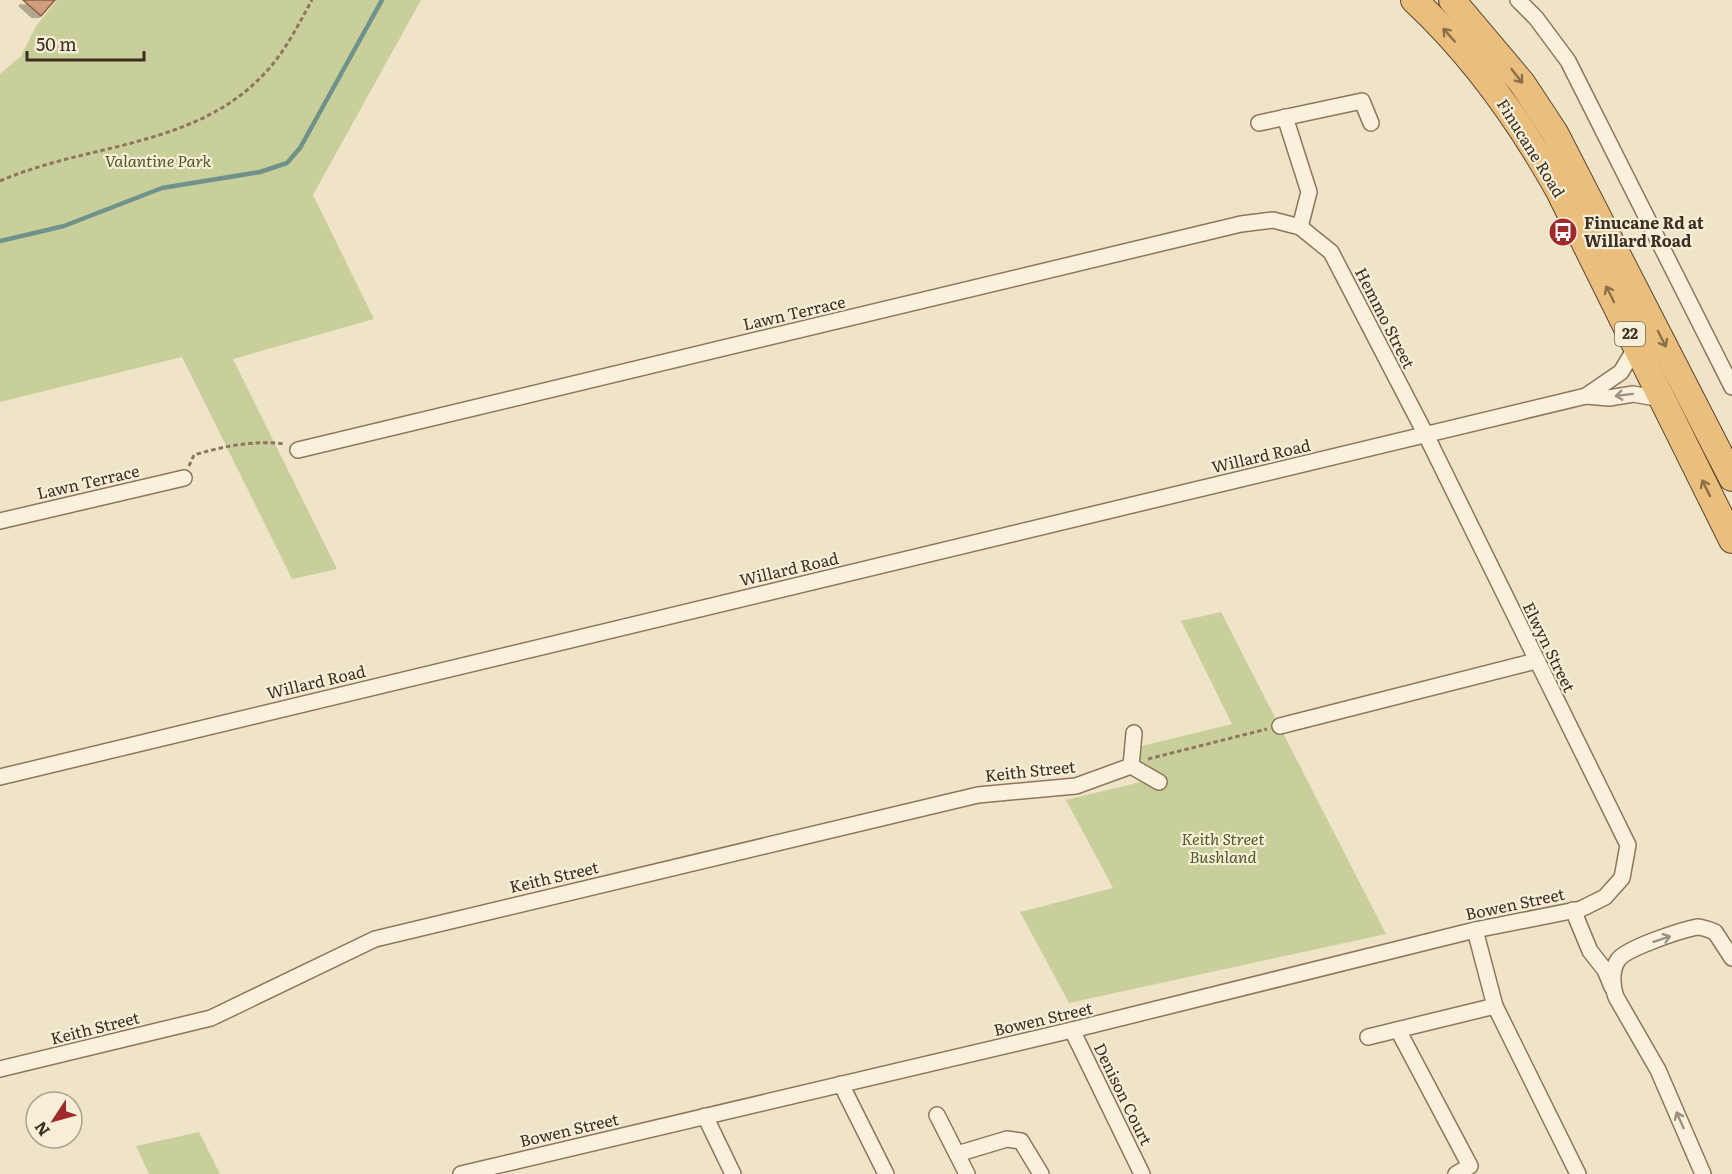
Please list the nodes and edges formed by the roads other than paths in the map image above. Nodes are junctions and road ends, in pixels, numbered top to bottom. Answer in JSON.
{"nodes":[{"id":1,"x":1414,"y":0,"type":"edge"},
{"id":2,"x":1452,"y":0,"type":"edge"},
{"id":3,"x":1518,"y":0,"type":"edge"},
{"id":4,"x":1495,"y":48,"type":"junction"},
{"id":5,"x":1481,"y":73,"type":"junction"},
{"id":6,"x":1285,"y":117,"type":"junction"},
{"id":7,"x":1259,"y":123,"type":"dead end"},
{"id":8,"x":1371,"y":123,"type":"dead end"},
{"id":9,"x":1300,"y":227,"type":"junction"},
{"id":10,"x":1636,"y":347,"type":"junction"},
{"id":11,"x":1732,"y":387,"type":"edge"},
{"id":12,"x":1586,"y":396,"type":"junction"},
{"id":13,"x":1662,"y":399,"type":"junction"},
{"id":14,"x":1426,"y":435,"type":"junction"},
{"id":15,"x":298,"y":450,"type":"road end"},
{"id":16,"x":184,"y":478,"type":"road end"},
{"id":17,"x":1732,"y":478,"type":"edge"},
{"id":18,"x":0,"y":521,"type":"edge"},
{"id":19,"x":1732,"y":540,"type":"edge"},
{"id":20,"x":1536,"y":661,"type":"junction"},
{"id":21,"x":1280,"y":726,"type":"road end"},
{"id":22,"x":1134,"y":733,"type":"dead end"},
{"id":23,"x":1131,"y":766,"type":"junction"},
{"id":24,"x":0,"y":777,"type":"edge"},
{"id":25,"x":1159,"y":782,"type":"dead end"},
{"id":26,"x":1622,"y":878,"type":"joint"},
{"id":27,"x":1577,"y":909,"type":"junction"},
{"id":28,"x":1475,"y":930,"type":"junction"},
{"id":29,"x":1618,"y":958,"type":"junction"},
{"id":30,"x":1732,"y":958,"type":"edge"},
{"id":31,"x":1612,"y":987,"type":"junction"},
{"id":32,"x":1495,"y":1006,"type":"junction"},
{"id":33,"x":1072,"y":1030,"type":"junction"},
{"id":34,"x":1398,"y":1030,"type":"junction"},
{"id":35,"x":1368,"y":1037,"type":"dead end"},
{"id":36,"x":0,"y":1069,"type":"edge"},
{"id":37,"x":841,"y":1084,"type":"junction"},
{"id":38,"x":937,"y":1115,"type":"dead end"},
{"id":39,"x":705,"y":1116,"type":"junction"},
{"id":40,"x":957,"y":1154,"type":"junction"},
{"id":41,"x":461,"y":1174,"type":"edge"},
{"id":42,"x":733,"y":1174,"type":"edge"},
{"id":43,"x":886,"y":1174,"type":"edge"},
{"id":44,"x":967,"y":1174,"type":"edge"},
{"id":45,"x":1041,"y":1174,"type":"edge"},
{"id":46,"x":1142,"y":1174,"type":"edge"},
{"id":47,"x":1456,"y":1174,"type":"edge"},
{"id":48,"x":1578,"y":1174,"type":"edge"},
{"id":49,"x":1703,"y":1174,"type":"edge"}],
"edges":[{"from":5,"to":1,"type":"highway","name":"Finucane Road","number":"22","one_way":true},
{"from":2,"to":4,"type":"highway","name":"Finucane Road","number":"22"},
{"from":3,"to":11,"type":"street"},
{"from":4,"to":5,"type":"highway"},
{"from":4,"to":17,"type":"highway","name":"Finucane Road","number":"22","one_way":true},
{"from":10,"to":5,"type":"highway","name":"Finucane Road","number":"22","one_way":true},
{"from":6,"to":7,"type":"street"},
{"from":6,"to":8,"type":"street"},
{"from":6,"to":9,"type":"street"},
{"from":9,"to":14,"type":"street","name":"Hemmo Street"},
{"from":9,"to":15,"type":"street","name":"Lawn Terrace"},
{"from":10,"to":12,"type":"street","name":"Willard Road"},
{"from":10,"to":13,"type":"highway","name":"Finucane Road","number":"22"},
{"from":13,"to":12,"type":"street","name":"Willard Road","one_way":true},
{"from":12,"to":14,"type":"street","name":"Willard Road"},
{"from":19,"to":13,"type":"highway","name":"Finucane Road","number":"22","one_way":true},
{"from":14,"to":20,"type":"street","name":"Elwyn Street"},
{"from":14,"to":24,"type":"street","name":"Willard Road"},
{"from":16,"to":18,"type":"street","name":"Lawn Terrace"},
{"from":20,"to":21,"type":"street"},
{"from":20,"to":26,"type":"street","name":"Elwyn Street"},
{"from":22,"to":23,"type":"street"},
{"from":23,"to":25,"type":"street"},
{"from":23,"to":36,"type":"street","name":"Keith Street"},
{"from":26,"to":27,"type":"street","name":"Bowen Street"},
{"from":27,"to":28,"type":"street","name":"Bowen Street"},
{"from":27,"to":29,"type":"street"},
{"from":27,"to":31,"type":"street"},
{"from":28,"to":32,"type":"street"},
{"from":28,"to":33,"type":"street","name":"Bowen Street"},
{"from":29,"to":30,"type":"street","one_way":true},
{"from":29,"to":31,"type":"street"},
{"from":49,"to":31,"type":"street","one_way":true},
{"from":32,"to":34,"type":"street"},
{"from":32,"to":48,"type":"street"},
{"from":33,"to":37,"type":"street","name":"Bowen Street"},
{"from":33,"to":46,"type":"street","name":"Denison Court"},
{"from":34,"to":35,"type":"street"},
{"from":34,"to":47,"type":"street"},
{"from":37,"to":39,"type":"street","name":"Bowen Street"},
{"from":37,"to":43,"type":"street"},
{"from":38,"to":40,"type":"street"},
{"from":39,"to":41,"type":"street","name":"Bowen Street"},
{"from":39,"to":42,"type":"street"},
{"from":40,"to":44,"type":"street"},
{"from":40,"to":45,"type":"street"}]}
